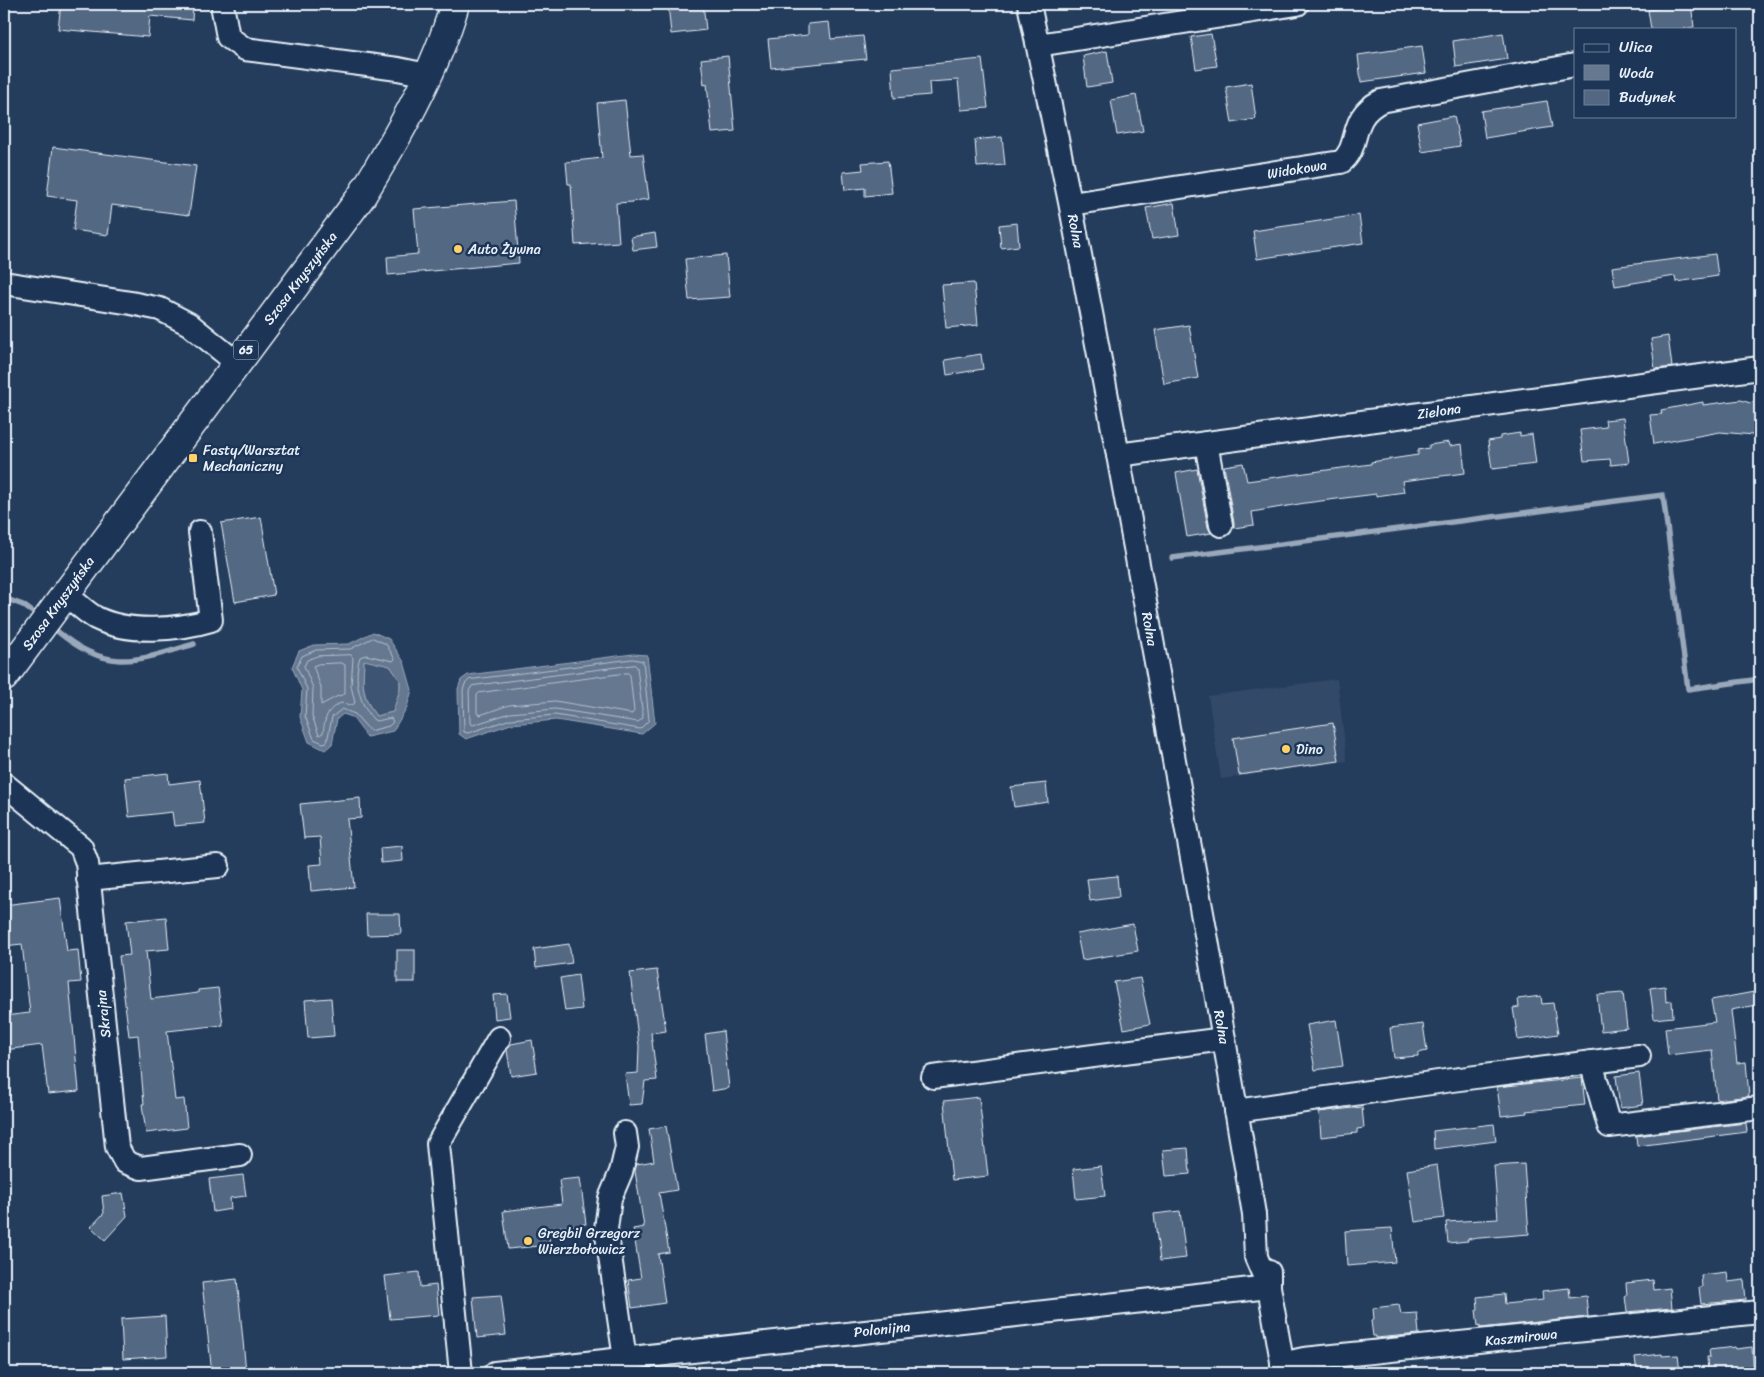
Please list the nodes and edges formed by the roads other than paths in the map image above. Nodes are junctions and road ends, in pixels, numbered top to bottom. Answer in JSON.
{"nodes":[{"id":1,"x":455,"y":4,"type":"edge"},
{"id":2,"x":1028,"y":4,"type":"edge"},
{"id":3,"x":1297,"y":4,"type":"edge"},
{"id":4,"x":224,"y":10,"type":"dead end"},
{"id":5,"x":1038,"y":45,"type":"junction"},
{"id":6,"x":1574,"y":65,"type":"edge"},
{"id":7,"x":428,"y":75,"type":"junction"},
{"id":8,"x":1071,"y":204,"type":"junction"},
{"id":9,"x":4,"y":283,"type":"edge"},
{"id":10,"x":237,"y":363,"type":"junction"},
{"id":11,"x":1760,"y":368,"type":"edge"},
{"id":12,"x":1206,"y":443,"type":"junction"},
{"id":13,"x":1118,"y":455,"type":"junction"},
{"id":14,"x":1221,"y":525,"type":"dead end"},
{"id":15,"x":200,"y":532,"type":"dead end"},
{"id":16,"x":65,"y":594,"type":"junction"},
{"id":17,"x":4,"y":677,"type":"edge"},
{"id":18,"x":4,"y":784,"type":"edge"},
{"id":19,"x":218,"y":866,"type":"dead end"},
{"id":20,"x":88,"y":879,"type":"junction"},
{"id":21,"x":498,"y":1038,"type":"dead end"},
{"id":22,"x":1224,"y":1039,"type":"junction"},
{"id":23,"x":1639,"y":1056,"type":"dead end"},
{"id":24,"x":1591,"y":1062,"type":"junction"},
{"id":25,"x":933,"y":1077,"type":"dead end"},
{"id":26,"x":1760,"y":1108,"type":"edge"},
{"id":27,"x":1236,"y":1111,"type":"junction"},
{"id":28,"x":625,"y":1133,"type":"dead end"},
{"id":29,"x":240,"y":1155,"type":"dead end"},
{"id":30,"x":1269,"y":1287,"type":"junction"},
{"id":31,"x":1760,"y":1312,"type":"edge"},
{"id":32,"x":625,"y":1359,"type":"junction"},
{"id":33,"x":1283,"y":1368,"type":"edge"},
{"id":34,"x":461,"y":1373,"type":"edge"},
{"id":35,"x":495,"y":1373,"type":"edge"}],
"edges":[{"from":1,"to":7,"type":"main road","name":"Szosa Knyszyńska","number":"65"},
{"from":2,"to":5,"type":"street","name":"Rolna"},
{"from":3,"to":5,"type":"street"},
{"from":4,"to":7,"type":"street"},
{"from":5,"to":8,"type":"street","name":"Rolna"},
{"from":6,"to":8,"type":"street","name":"Widokowa"},
{"from":7,"to":10,"type":"main road","name":"Szosa Knyszyńska","number":"65"},
{"from":8,"to":13,"type":"street","name":"Rolna"},
{"from":9,"to":10,"type":"street"},
{"from":10,"to":16,"type":"main road","name":"Szosa Knyszyńska","number":"65"},
{"from":11,"to":12,"type":"street","name":"Zielona"},
{"from":12,"to":13,"type":"street","name":"Zielona"},
{"from":12,"to":14,"type":"street"},
{"from":13,"to":22,"type":"street","name":"Rolna"},
{"from":15,"to":16,"type":"street"},
{"from":16,"to":17,"type":"main road","name":"Szosa Knyszyńska","number":"65"},
{"from":18,"to":20,"type":"street","name":"Skrajna"},
{"from":19,"to":20,"type":"street"},
{"from":20,"to":29,"type":"street","name":"Skrajna"},
{"from":21,"to":34,"type":"street"},
{"from":22,"to":25,"type":"street"},
{"from":22,"to":27,"type":"street","name":"Rolna"},
{"from":23,"to":24,"type":"street"},
{"from":24,"to":26,"type":"street"},
{"from":24,"to":27,"type":"street"},
{"from":27,"to":30,"type":"street","name":"Rolna"},
{"from":28,"to":32,"type":"street"},
{"from":30,"to":32,"type":"street","name":"Polonijna"},
{"from":30,"to":33,"type":"street","name":"Rolna"},
{"from":31,"to":33,"type":"street","name":"Kaszmirowa"},
{"from":32,"to":35,"type":"street","name":"Polonijna"}]}
